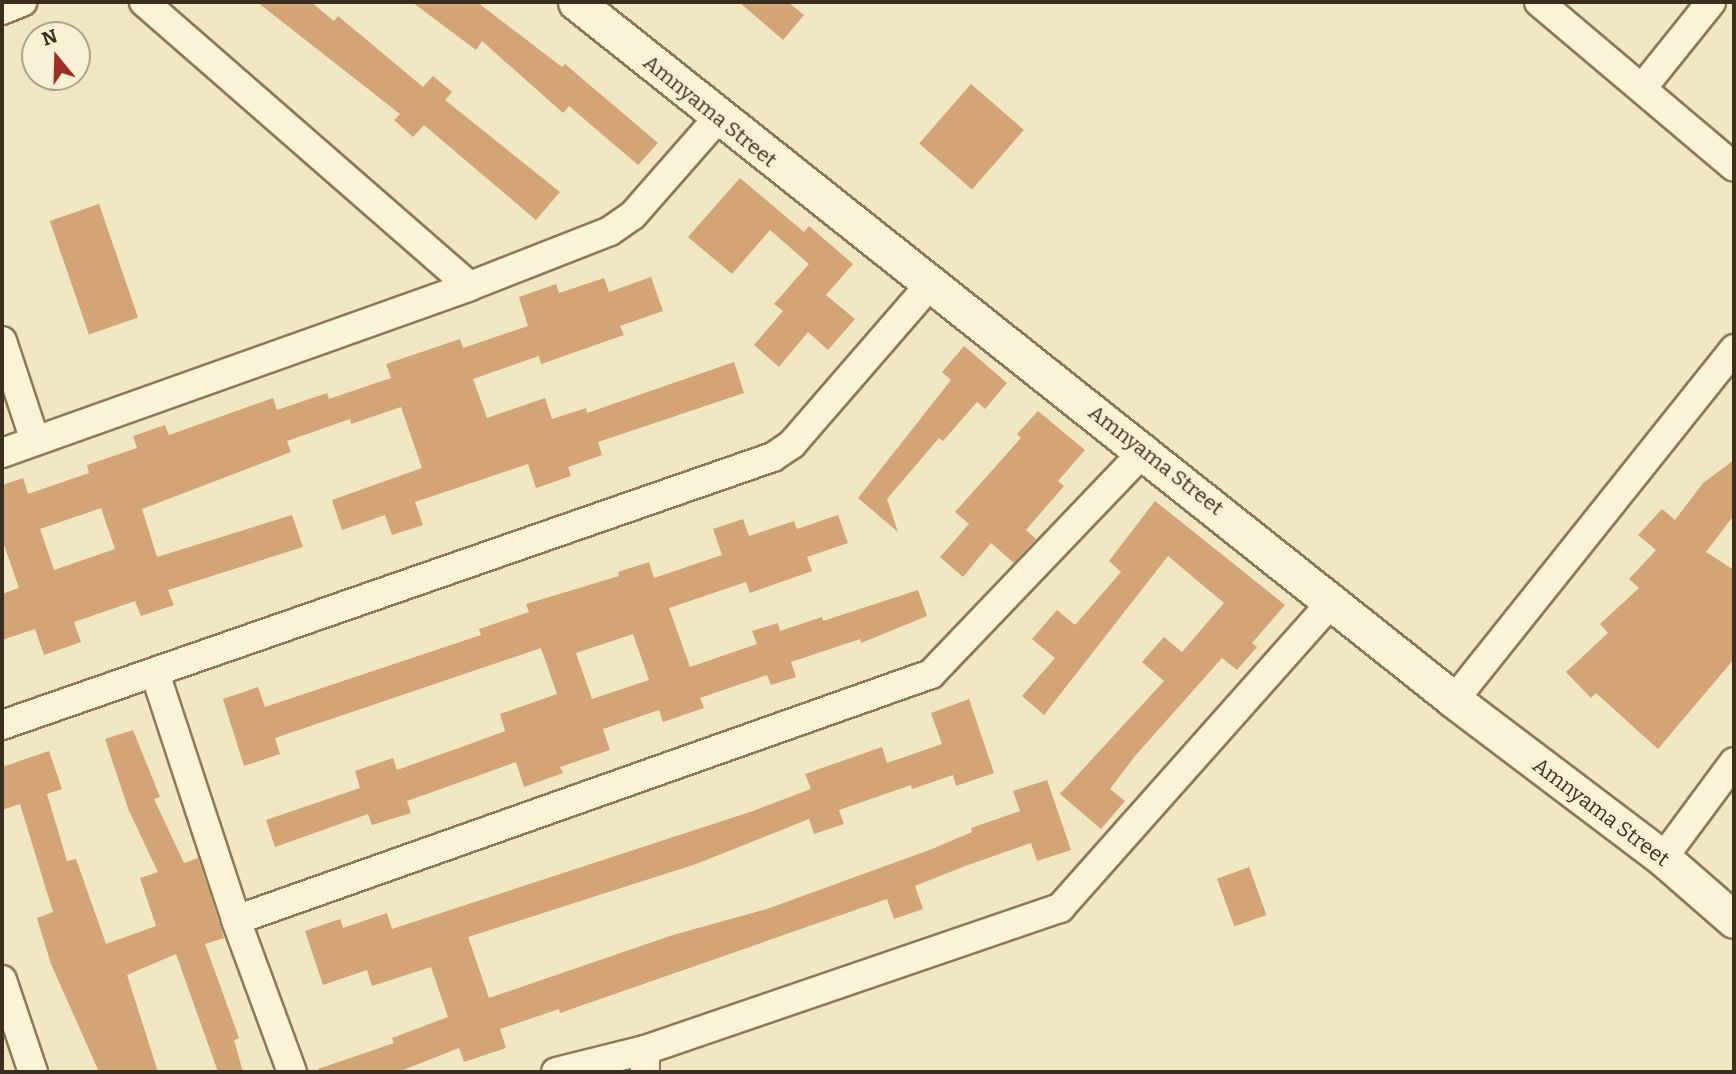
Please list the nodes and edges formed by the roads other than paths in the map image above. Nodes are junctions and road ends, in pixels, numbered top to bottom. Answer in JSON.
{"nodes":[{"id":1,"x":22,"y":2,"type":"edge"},
{"id":2,"x":144,"y":2,"type":"edge"},
{"id":3,"x":1539,"y":2,"type":"edge"},
{"id":4,"x":1711,"y":2,"type":"edge"},
{"id":5,"x":584,"y":4,"type":"edge"},
{"id":6,"x":2,"y":9,"type":"edge"},
{"id":7,"x":1643,"y":87,"type":"junction"},
{"id":8,"x":718,"y":118,"type":"junction"},
{"id":9,"x":1734,"y":167,"type":"edge"},
{"id":10,"x":470,"y":286,"type":"junction"},
{"id":11,"x":929,"y":286,"type":"junction"},
{"id":12,"x":2,"y":341,"type":"edge"},
{"id":13,"x":1734,"y":349,"type":"edge"},
{"id":14,"x":35,"y":441,"type":"junction"},
{"id":15,"x":1144,"y":450,"type":"junction"},
{"id":16,"x":2,"y":453,"type":"edge"},
{"id":17,"x":1333,"y":600,"type":"junction"},
{"id":18,"x":155,"y":673,"type":"junction"},
{"id":19,"x":1454,"y":700,"type":"junction"},
{"id":20,"x":2,"y":725,"type":"edge"},
{"id":21,"x":1734,"y":762,"type":"edge"},
{"id":22,"x":1663,"y":858,"type":"junction"},
{"id":23,"x":236,"y":920,"type":"junction"},
{"id":24,"x":1734,"y":920,"type":"edge"},
{"id":25,"x":2,"y":980,"type":"edge"},
{"id":26,"x":645,"y":1061,"type":"edge"},
{"id":27,"x":33,"y":1072,"type":"edge"},
{"id":28,"x":292,"y":1072,"type":"edge"},
{"id":29,"x":556,"y":1072,"type":"edge"}],
"edges":[{"from":1,"to":6,"type":"street"},
{"from":2,"to":10,"type":"street"},
{"from":3,"to":7,"type":"street"},
{"from":4,"to":7,"type":"street"},
{"from":5,"to":8,"type":"street","name":"Amnyama Street"},
{"from":7,"to":9,"type":"street"},
{"from":8,"to":10,"type":"street"},
{"from":8,"to":11,"type":"street","name":"Amnyama Street"},
{"from":10,"to":14,"type":"street"},
{"from":11,"to":15,"type":"street","name":"Amnyama Street"},
{"from":11,"to":18,"type":"street"},
{"from":12,"to":14,"type":"street"},
{"from":13,"to":19,"type":"street"},
{"from":14,"to":16,"type":"street"},
{"from":15,"to":17,"type":"street","name":"Amnyama Street"},
{"from":15,"to":23,"type":"street"},
{"from":17,"to":19,"type":"street","name":"Amnyama Street"},
{"from":17,"to":26,"type":"street"},
{"from":18,"to":20,"type":"street"},
{"from":18,"to":23,"type":"street"},
{"from":19,"to":22,"type":"street","name":"Amnyama Street"},
{"from":21,"to":22,"type":"street"},
{"from":22,"to":24,"type":"street","name":"Amnyama Street"},
{"from":23,"to":28,"type":"street"},
{"from":25,"to":27,"type":"street"},
{"from":26,"to":29,"type":"street"}]}
